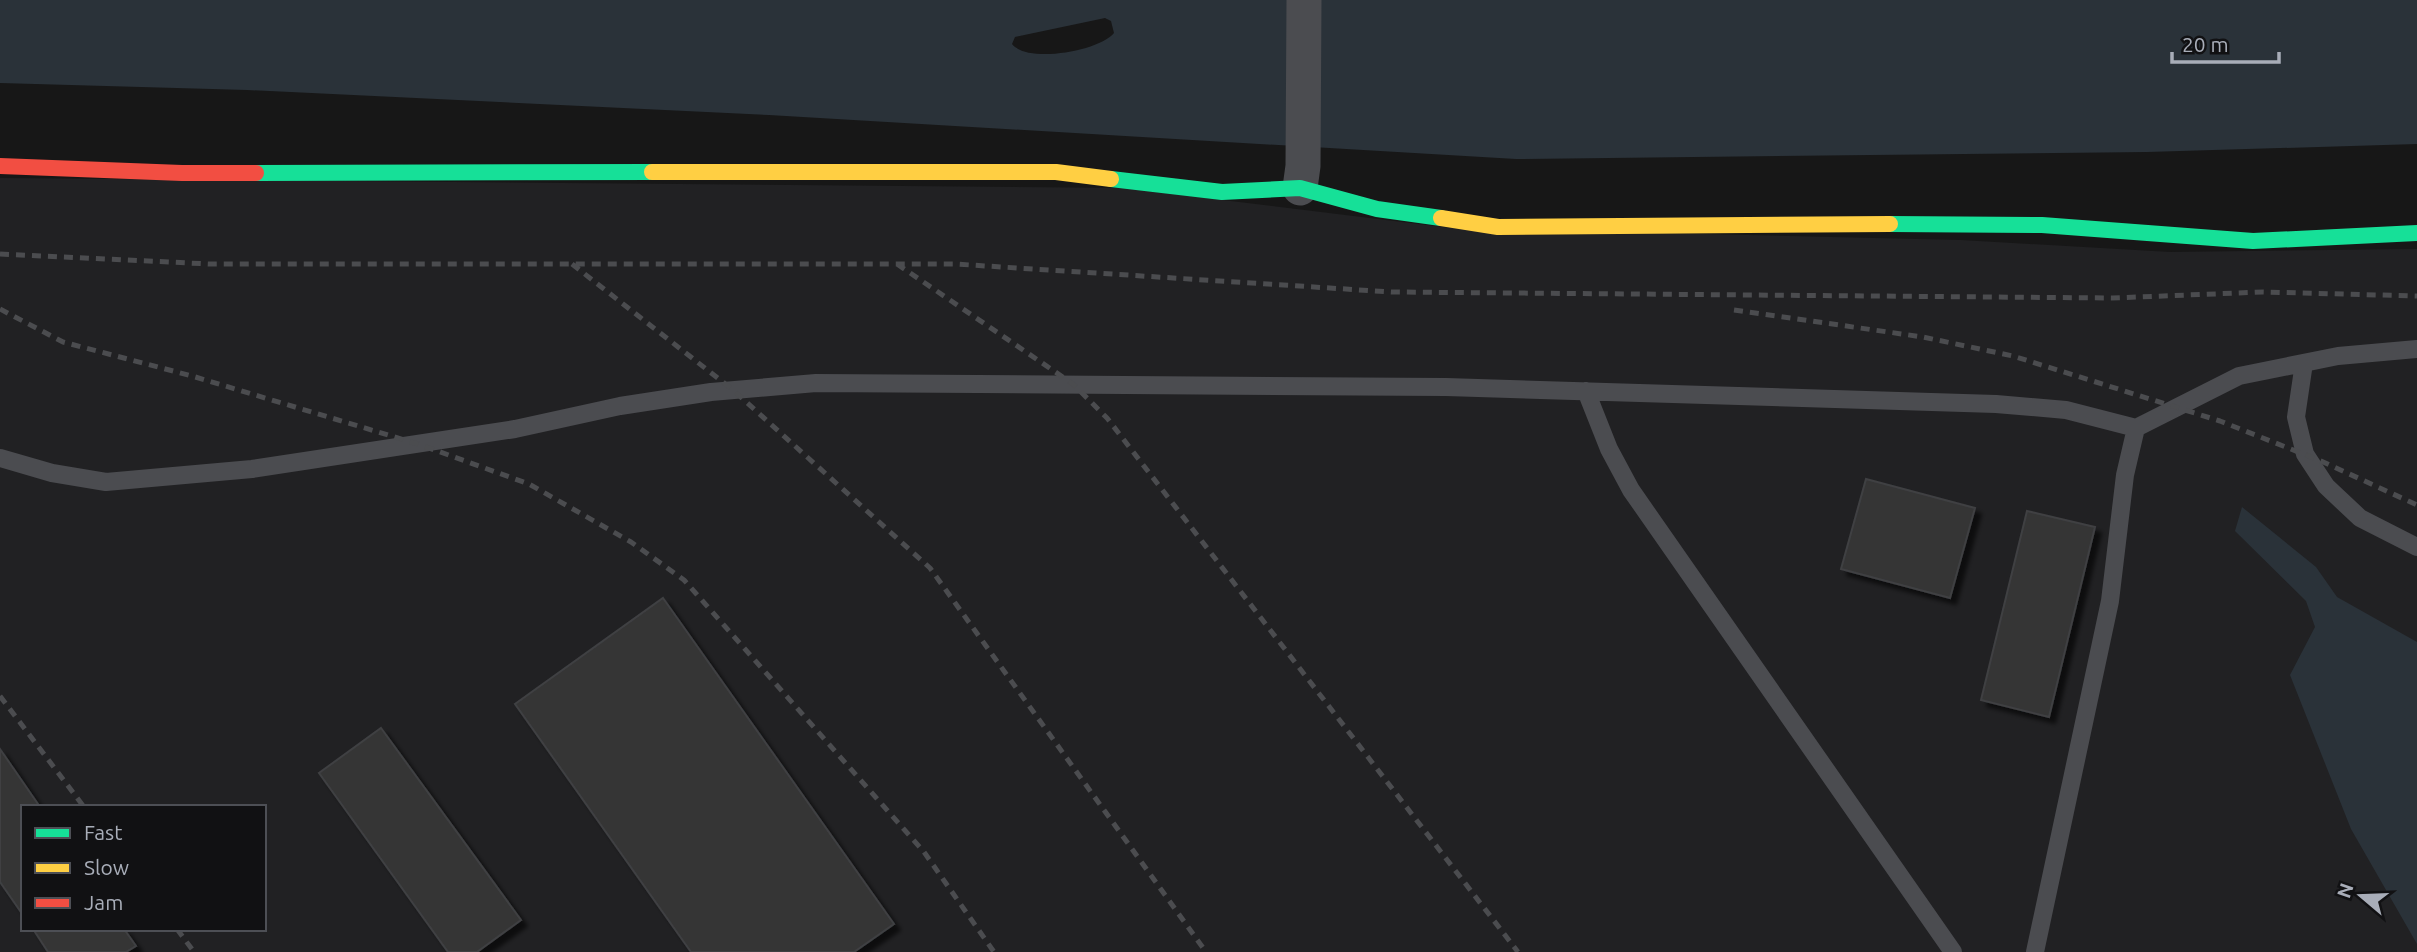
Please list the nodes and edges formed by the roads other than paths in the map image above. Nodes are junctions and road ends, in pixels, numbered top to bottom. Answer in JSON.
{"nodes":[{"id":1,"x":1304,"y":0,"type":"edge"},
{"id":2,"x":0,"y":166,"type":"edge"},
{"id":3,"x":1301,"y":177,"type":"junction"},
{"id":4,"x":2417,"y":233,"type":"edge"},
{"id":5,"x":2417,"y":349,"type":"edge"},
{"id":6,"x":2304,"y":363,"type":"junction"},
{"id":7,"x":1586,"y":391,"type":"junction"},
{"id":8,"x":2136,"y":428,"type":"junction"},
{"id":9,"x":0,"y":458,"type":"edge"},
{"id":10,"x":2417,"y":547,"type":"edge"},
{"id":11,"x":1953,"y":952,"type":"edge"},
{"id":12,"x":2035,"y":952,"type":"edge"}],
"edges":[{"from":1,"to":3,"type":"street"},
{"from":2,"to":3,"type":"street"},
{"from":3,"to":4,"type":"street"},
{"from":5,"to":6,"type":"lane"},
{"from":6,"to":8,"type":"lane"},
{"from":6,"to":10,"type":"lane"},
{"from":7,"to":8,"type":"lane"},
{"from":7,"to":9,"type":"lane"},
{"from":7,"to":11,"type":"lane"},
{"from":8,"to":12,"type":"lane"}]}
